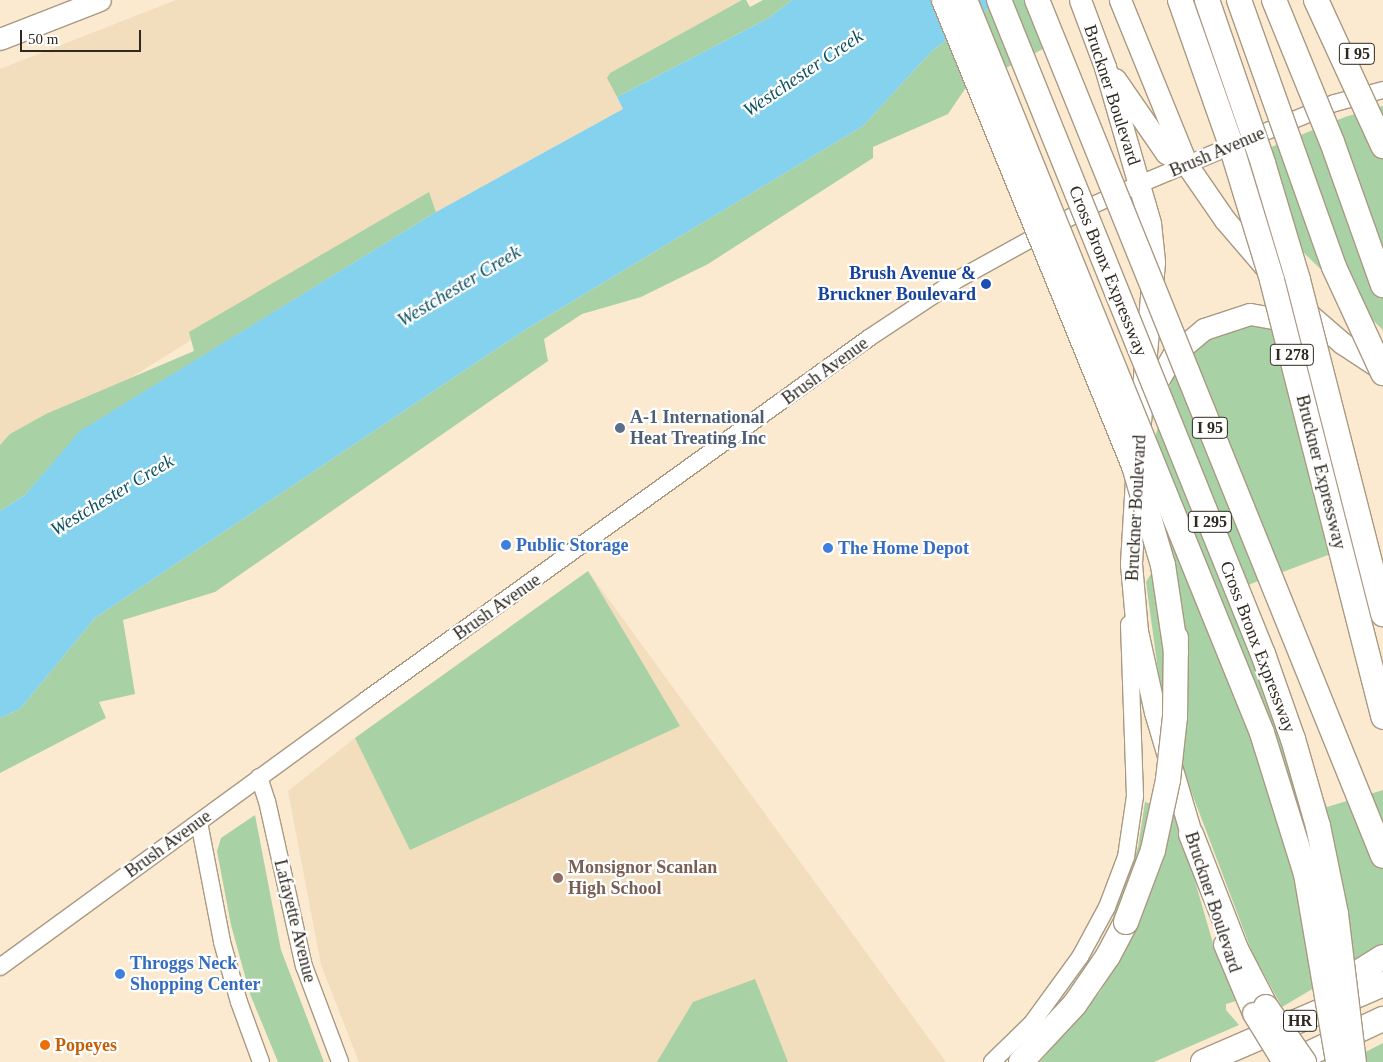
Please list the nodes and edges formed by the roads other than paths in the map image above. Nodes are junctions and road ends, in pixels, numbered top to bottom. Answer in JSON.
{"nodes":[{"id":1,"x":100,"y":0,"type":"edge"},
{"id":2,"x":944,"y":0,"type":"edge"},
{"id":3,"x":965,"y":0,"type":"edge"},
{"id":4,"x":999,"y":0,"type":"edge"},
{"id":5,"x":1037,"y":0,"type":"edge"},
{"id":6,"x":1080,"y":0,"type":"edge"},
{"id":7,"x":1180,"y":0,"type":"edge"},
{"id":8,"x":1207,"y":0,"type":"edge"},
{"id":9,"x":1239,"y":0,"type":"edge"},
{"id":10,"x":1274,"y":0,"type":"edge"},
{"id":11,"x":1316,"y":0,"type":"edge"},
{"id":12,"x":1330,"y":0,"type":"edge"},
{"id":13,"x":1121,"y":3,"type":"edge"},
{"id":14,"x":0,"y":39,"type":"edge"},
{"id":15,"x":1105,"y":67,"type":"junction"},
{"id":16,"x":1383,"y":90,"type":"edge"},
{"id":17,"x":1383,"y":108,"type":"edge"},
{"id":18,"x":1383,"y":146,"type":"edge"},
{"id":19,"x":1187,"y":165,"type":"junction"},
{"id":20,"x":1140,"y":184,"type":"junction"},
{"id":21,"x":1314,"y":210,"type":"junction"},
{"id":22,"x":1383,"y":285,"type":"edge"},
{"id":23,"x":1342,"y":343,"type":"junction"},
{"id":24,"x":1383,"y":346,"type":"edge"},
{"id":25,"x":1383,"y":371,"type":"edge"},
{"id":26,"x":1118,"y":376,"type":"junction"},
{"id":27,"x":1139,"y":436,"type":"junction"},
{"id":28,"x":1131,"y":564,"type":"junction"},
{"id":29,"x":1383,"y":614,"type":"edge"},
{"id":30,"x":1176,"y":652,"type":"junction"},
{"id":31,"x":1383,"y":717,"type":"edge"},
{"id":32,"x":259,"y":777,"type":"junction"},
{"id":33,"x":199,"y":822,"type":"junction"},
{"id":34,"x":1191,"y":834,"type":"joint"},
{"id":35,"x":1383,"y":856,"type":"edge"},
{"id":36,"x":1383,"y":957,"type":"edge"},
{"id":37,"x":0,"y":967,"type":"edge"},
{"id":38,"x":1383,"y":984,"type":"edge"},
{"id":39,"x":1260,"y":1010,"type":"junction"},
{"id":40,"x":1383,"y":1020,"type":"edge"},
{"id":41,"x":1210,"y":1059,"type":"edge"},
{"id":42,"x":261,"y":1062,"type":"edge"},
{"id":43,"x":340,"y":1062,"type":"edge"},
{"id":44,"x":992,"y":1062,"type":"edge"},
{"id":45,"x":1021,"y":1062,"type":"edge"},
{"id":46,"x":1283,"y":1062,"type":"edge"},
{"id":47,"x":1291,"y":1062,"type":"edge"},
{"id":48,"x":1304,"y":1062,"type":"edge"},
{"id":49,"x":1338,"y":1062,"type":"edge"},
{"id":50,"x":1354,"y":1062,"type":"edge"}],
"edges":[{"from":1,"to":14,"type":"main road"},
{"from":2,"to":30,"type":"highway","bridge":true},
{"from":3,"to":26,"type":"highway","bridge":true},
{"from":4,"to":50,"type":"highway","name":"Cross Bronx Expressway","number":"I 295","bridge":true},
{"from":5,"to":35,"type":"highway","number":"I 95","bridge":true},
{"from":6,"to":15,"type":"main road","name":"Bruckner Boulevard"},
{"from":7,"to":31,"type":"highway","name":"Bruckner Expressway","number":"I 278","bridge":true},
{"from":8,"to":29,"type":"highway","name":"Bruckner Expressway","number":"I 278","bridge":true},
{"from":9,"to":21,"type":"highway","bridge":true},
{"from":10,"to":22,"type":"highway","bridge":true},
{"from":11,"to":18,"type":"highway","bridge":true},
{"from":12,"to":17,"type":"highway","number":"I 95"},
{"from":13,"to":19,"type":"main road"},
{"from":15,"to":19,"type":"main road"},
{"from":15,"to":20,"type":"main road","name":"Bruckner Boulevard"},
{"from":16,"to":19,"type":"street","name":"Brush Avenue"},
{"from":19,"to":20,"type":"street","name":"Brush Avenue"},
{"from":19,"to":23,"type":"main road"},
{"from":20,"to":27,"type":"main road","name":"Bruckner Boulevard"},
{"from":20,"to":32,"type":"street","name":"Brush Avenue"},
{"from":21,"to":24,"type":"highway","bridge":true},
{"from":21,"to":25,"type":"highway","bridge":true},
{"from":23,"to":25,"type":"main road"},
{"from":23,"to":27,"type":"main road"},
{"from":26,"to":30,"type":"highway","bridge":true},
{"from":26,"to":49,"type":"highway","bridge":true},
{"from":27,"to":28,"type":"main road","name":"Bruckner Boulevard"},
{"from":28,"to":34,"type":"main road","name":"Bruckner Boulevard"},
{"from":28,"to":44,"type":"street"},
{"from":30,"to":45,"type":"highway","bridge":true},
{"from":32,"to":33,"type":"street","name":"Brush Avenue"},
{"from":32,"to":43,"type":"street","name":"Lafayette Avenue"},
{"from":33,"to":37,"type":"street","name":"Brush Avenue"},
{"from":33,"to":42,"type":"street"},
{"from":34,"to":39,"type":"highway"},
{"from":36,"to":41,"type":"highway"},
{"from":38,"to":41,"type":"highway","number":"HR"},
{"from":39,"to":46,"type":"main road","bridge":true},
{"from":39,"to":48,"type":"highway","bridge":true},
{"from":40,"to":47,"type":"highway","number":"HR"}]}
